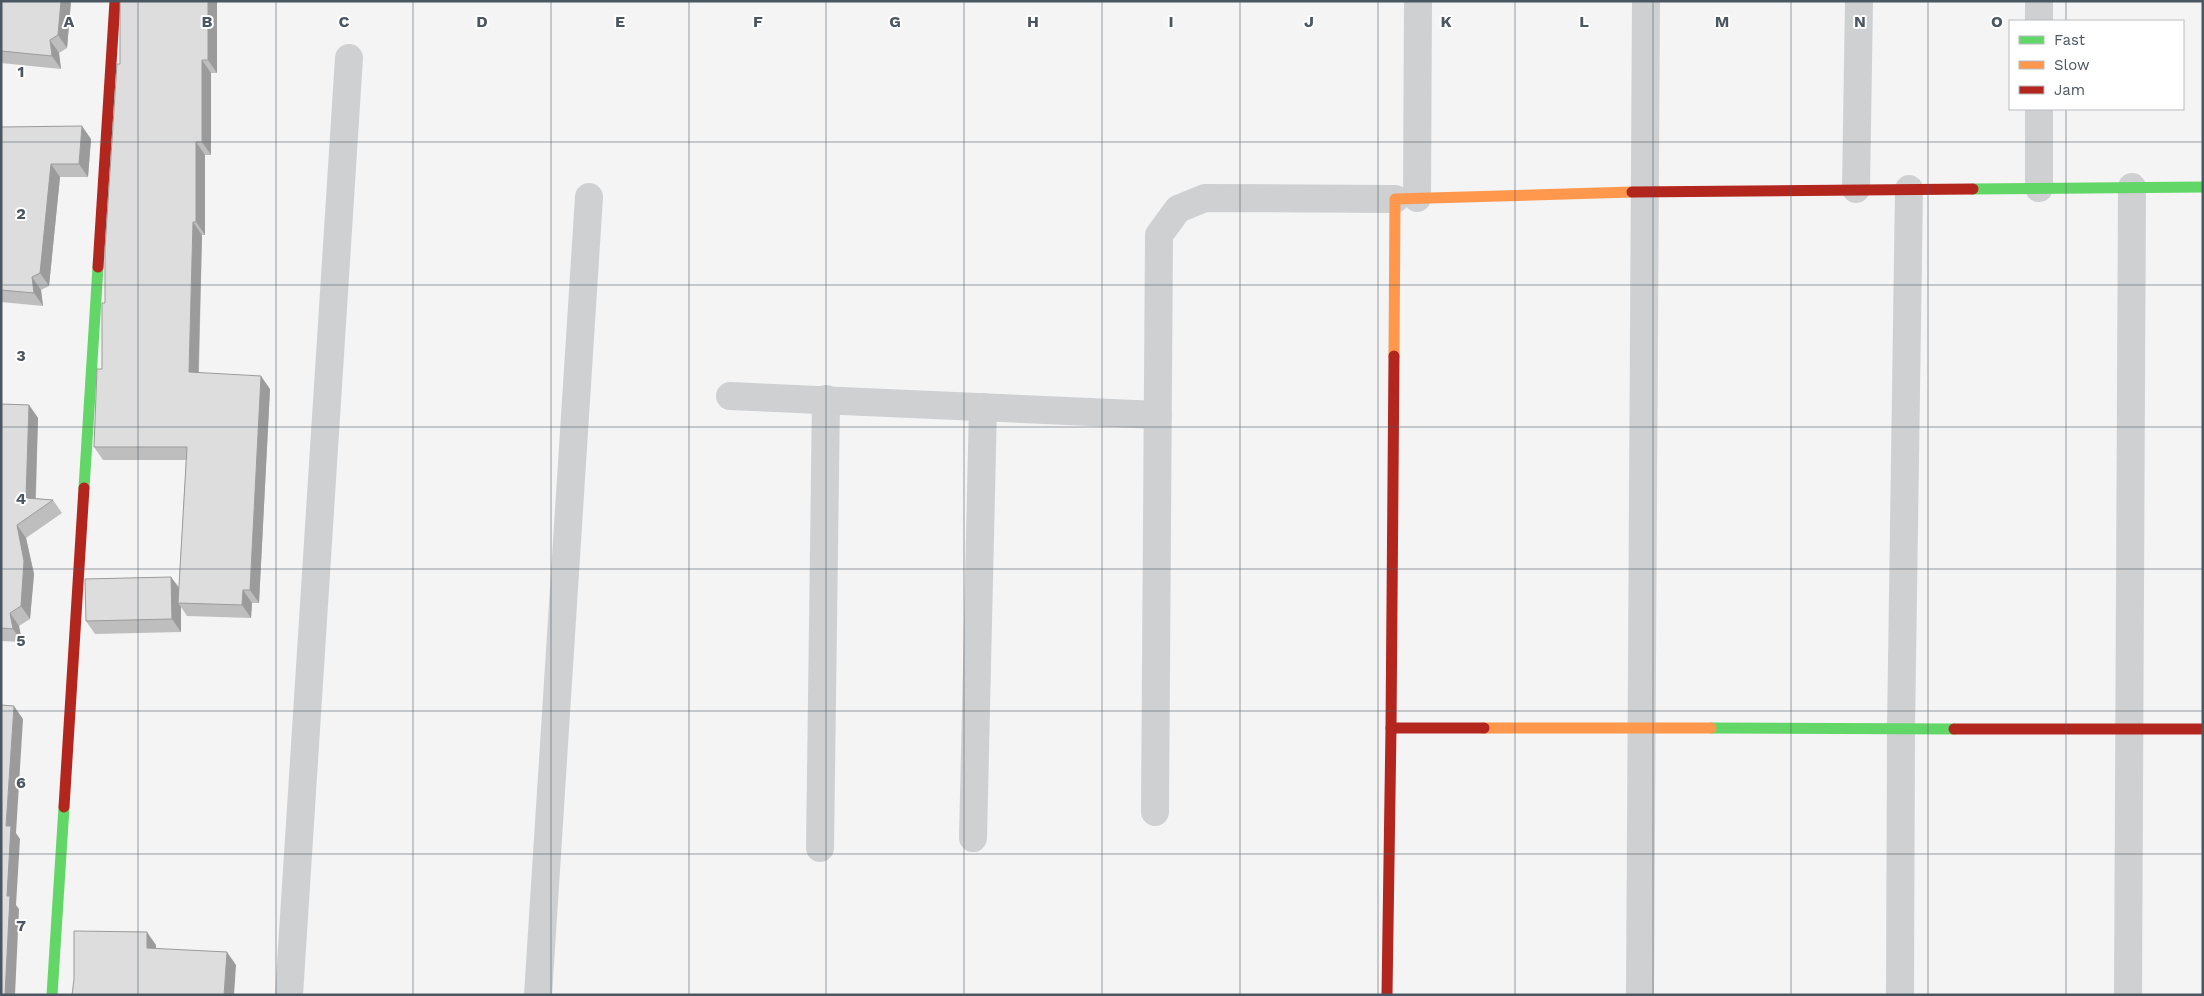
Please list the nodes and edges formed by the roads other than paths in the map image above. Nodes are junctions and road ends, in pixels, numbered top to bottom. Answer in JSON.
{"nodes":[{"id":1,"x":115,"y":1,"type":"edge"},
{"id":2,"x":1418,"y":1,"type":"edge"},
{"id":3,"x":1646,"y":1,"type":"edge"},
{"id":4,"x":1859,"y":1,"type":"edge"},
{"id":5,"x":2039,"y":1,"type":"edge"},
{"id":6,"x":2039,"y":20,"type":"edge"},
{"id":7,"x":349,"y":58,"type":"dead end"},
{"id":8,"x":2039,"y":110,"type":"edge"},
{"id":9,"x":2132,"y":187,"type":"junction"},
{"id":10,"x":2203,"y":187,"type":"edge"},
{"id":11,"x":2039,"y":188,"type":"junction"},
{"id":12,"x":1909,"y":189,"type":"junction"},
{"id":13,"x":1856,"y":190,"type":"junction"},
{"id":14,"x":1644,"y":192,"type":"junction"},
{"id":15,"x":589,"y":197,"type":"dead end"},
{"id":16,"x":1406,"y":199,"type":"junction"},
{"id":17,"x":730,"y":396,"type":"dead end"},
{"id":18,"x":826,"y":399,"type":"junction"},
{"id":19,"x":982,"y":407,"type":"junction"},
{"id":20,"x":1158,"y":415,"type":"junction"},
{"id":21,"x":1391,"y":728,"type":"junction"},
{"id":22,"x":2129,"y":728,"type":"junction"},
{"id":23,"x":1641,"y":729,"type":"junction"},
{"id":24,"x":1901,"y":729,"type":"junction"},
{"id":25,"x":2203,"y":729,"type":"edge"},
{"id":26,"x":1155,"y":812,"type":"dead end"},
{"id":27,"x":973,"y":838,"type":"dead end"},
{"id":28,"x":820,"y":848,"type":"dead end"},
{"id":29,"x":52,"y":995,"type":"edge"},
{"id":30,"x":289,"y":995,"type":"edge"},
{"id":31,"x":538,"y":995,"type":"edge"},
{"id":32,"x":1386,"y":995,"type":"edge"},
{"id":33,"x":1640,"y":995,"type":"edge"},
{"id":34,"x":1900,"y":995,"type":"edge"},
{"id":35,"x":2128,"y":995,"type":"edge"}],
"edges":[{"from":1,"to":29,"type":"street"},
{"from":2,"to":16,"type":"street"},
{"from":3,"to":14,"type":"street"},
{"from":4,"to":13,"type":"street"},
{"from":5,"to":6,"type":"street"},
{"from":7,"to":30,"type":"street"},
{"from":8,"to":11,"type":"street"},
{"from":9,"to":10,"type":"street"},
{"from":9,"to":11,"type":"street"},
{"from":9,"to":22,"type":"street"},
{"from":11,"to":12,"type":"street"},
{"from":12,"to":13,"type":"street"},
{"from":12,"to":24,"type":"street"},
{"from":13,"to":14,"type":"street"},
{"from":14,"to":16,"type":"street"},
{"from":14,"to":23,"type":"street"},
{"from":15,"to":31,"type":"street"},
{"from":16,"to":20,"type":"street"},
{"from":16,"to":21,"type":"street"},
{"from":17,"to":18,"type":"street"},
{"from":18,"to":19,"type":"street"},
{"from":18,"to":28,"type":"street"},
{"from":19,"to":20,"type":"street"},
{"from":19,"to":27,"type":"street"},
{"from":20,"to":26,"type":"street"},
{"from":21,"to":23,"type":"street"},
{"from":21,"to":32,"type":"street"},
{"from":22,"to":24,"type":"street"},
{"from":22,"to":25,"type":"street"},
{"from":22,"to":35,"type":"street"},
{"from":23,"to":24,"type":"street"},
{"from":23,"to":33,"type":"street"},
{"from":24,"to":34,"type":"street"}]}
